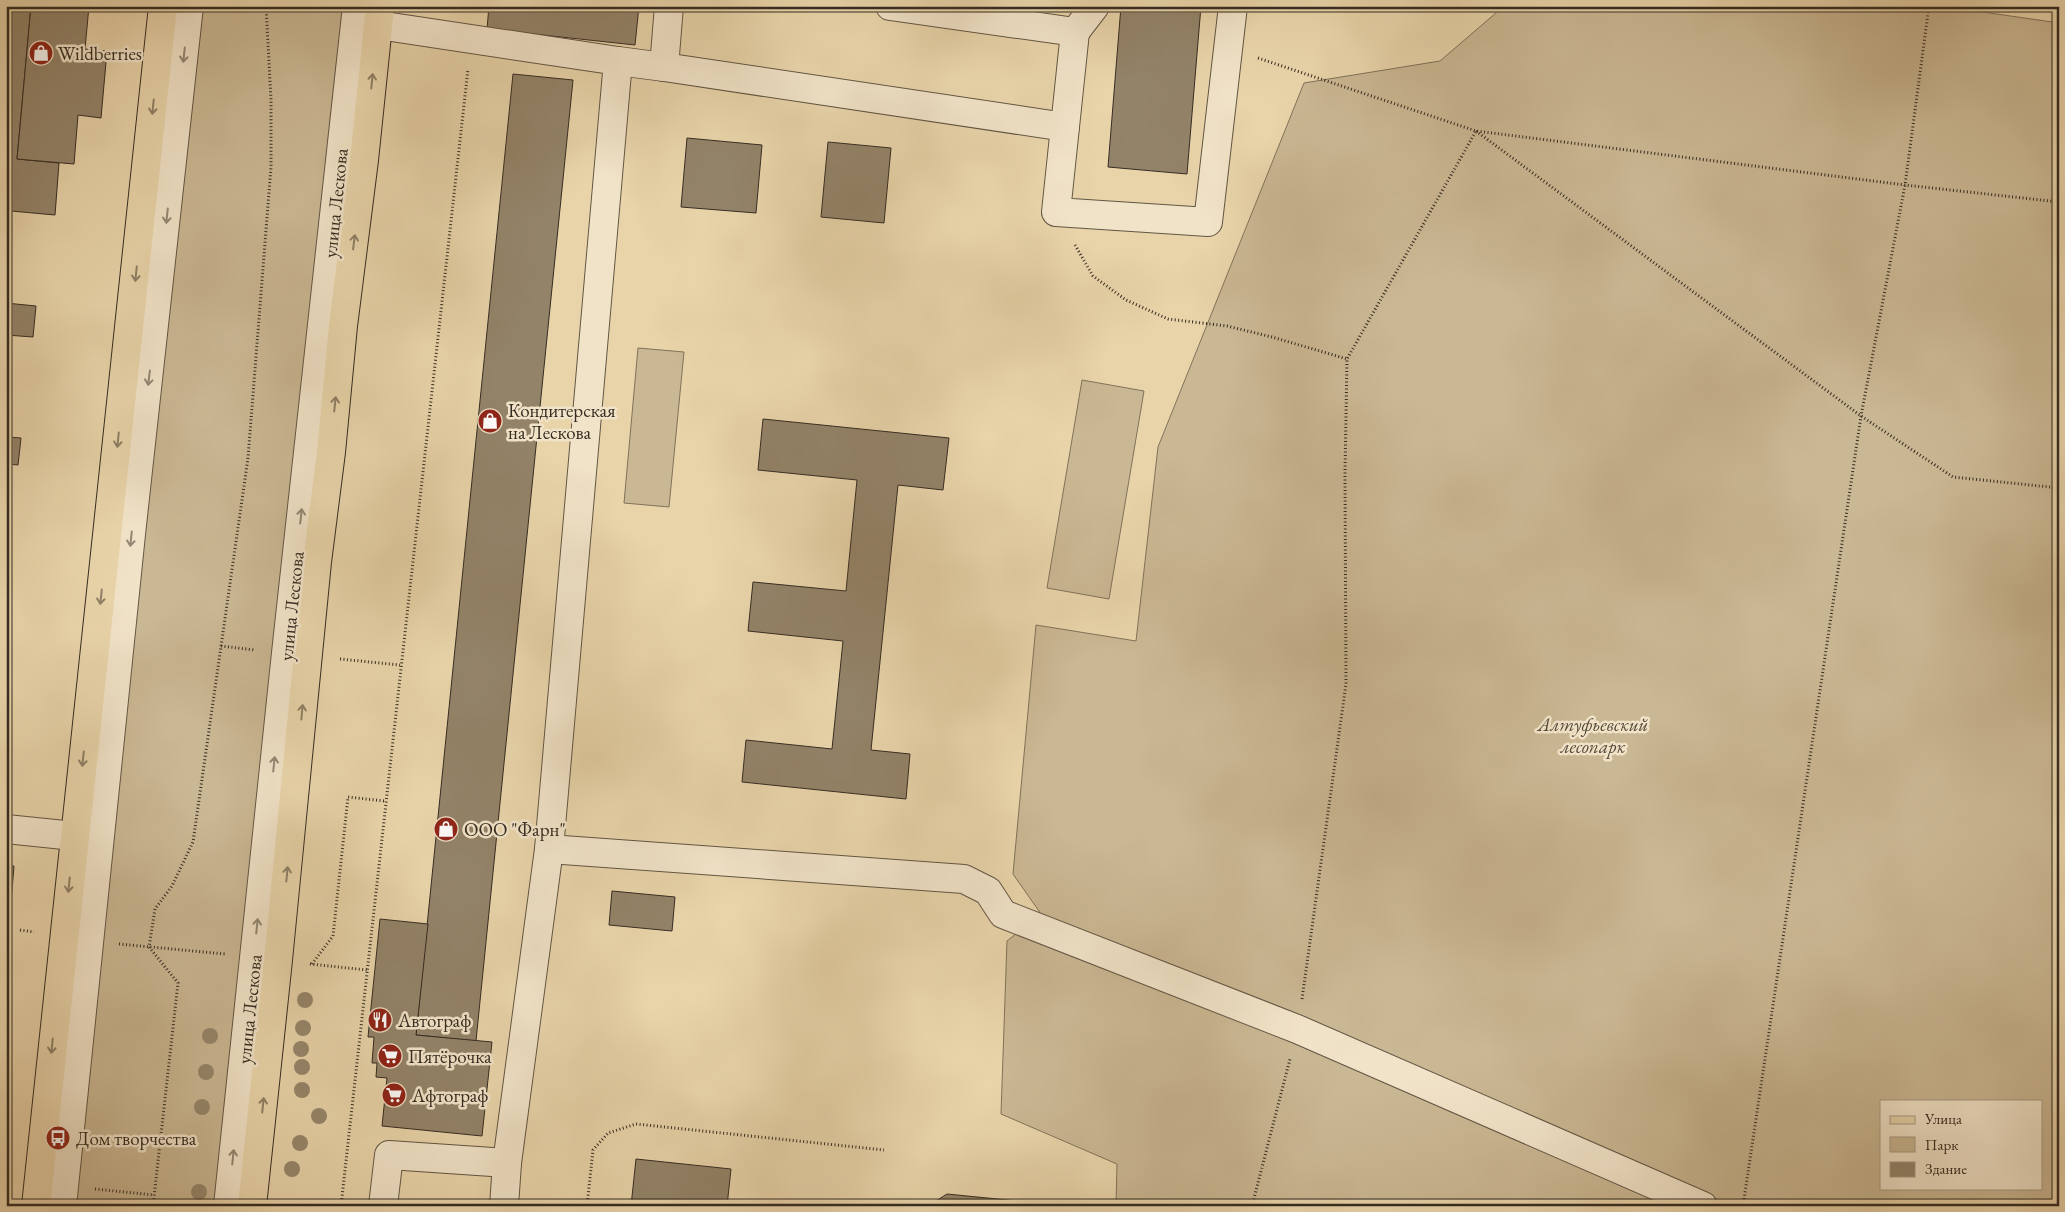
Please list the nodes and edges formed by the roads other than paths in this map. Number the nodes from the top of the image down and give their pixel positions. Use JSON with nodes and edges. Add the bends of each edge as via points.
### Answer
{"nodes":[{"id":1,"x":163,"y":6,"type":"edge"},
{"id":2,"x":189,"y":6,"type":"edge"},
{"id":3,"x":357,"y":6,"type":"edge"},
{"id":4,"x":669,"y":6,"type":"edge"},
{"id":5,"x":890,"y":6,"type":"edge"},
{"id":6,"x":1095,"y":6,"type":"edge"},
{"id":7,"x":1233,"y":6,"type":"edge"},
{"id":8,"x":379,"y":16,"type":"edge"},
{"id":9,"x":1075,"y":32,"type":"junction"},
{"id":10,"x":618,"y":61,"type":"junction"},
{"id":11,"x":664,"y":67,"type":"junction"},
{"id":12,"x":1065,"y":127,"type":"junction"},
{"id":13,"x":6,"y":829,"type":"edge"},
{"id":14,"x":74,"y":836,"type":"junction"},
{"id":15,"x":549,"y":849,"type":"junction"},
{"id":16,"x":507,"y":1163,"type":"junction"},
{"id":17,"x":36,"y":1206,"type":"edge"},
{"id":18,"x":62,"y":1206,"type":"edge"},
{"id":19,"x":228,"y":1206,"type":"edge"},
{"id":20,"x":252,"y":1206,"type":"edge"},
{"id":21,"x":383,"y":1206,"type":"edge"},
{"id":22,"x":504,"y":1206,"type":"edge"},
{"id":23,"x":1703,"y":1206,"type":"edge"}],
"edges":[{"from":1,"to":14,"type":"main road","one_way":true},
{"from":2,"to":18,"type":"lane","one_way":true},
{"from":19,"to":3,"type":"lane","name":"улица Лескова","one_way":true},
{"from":4,"to":11,"type":"lane"},
{"from":5,"to":9,"type":"lane"},
{"from":6,"to":9,"type":"lane"},
{"from":7,"to":12,"type":"lane","via":[[1208,222],[1056,212]]},
{"from":8,"to":10,"type":"lane","via":[[471,39]]},
{"from":20,"to":8,"type":"main road","name":"улица Лескова","one_way":true,"via":[[316,562]]},
{"from":9,"to":12,"type":"lane"},
{"from":10,"to":11,"type":"lane"},
{"from":10,"to":15,"type":"lane"},
{"from":11,"to":12,"type":"lane"},
{"from":13,"to":14,"type":"lane"},
{"from":14,"to":17,"type":"main road","one_way":true},
{"from":15,"to":16,"type":"lane"},
{"from":15,"to":23,"type":"lane","via":[[964,879],[988,891],[1003,914],[1297,1029]]},
{"from":16,"to":21,"type":"lane","via":[[389,1155]]},
{"from":16,"to":22,"type":"lane"}]}
